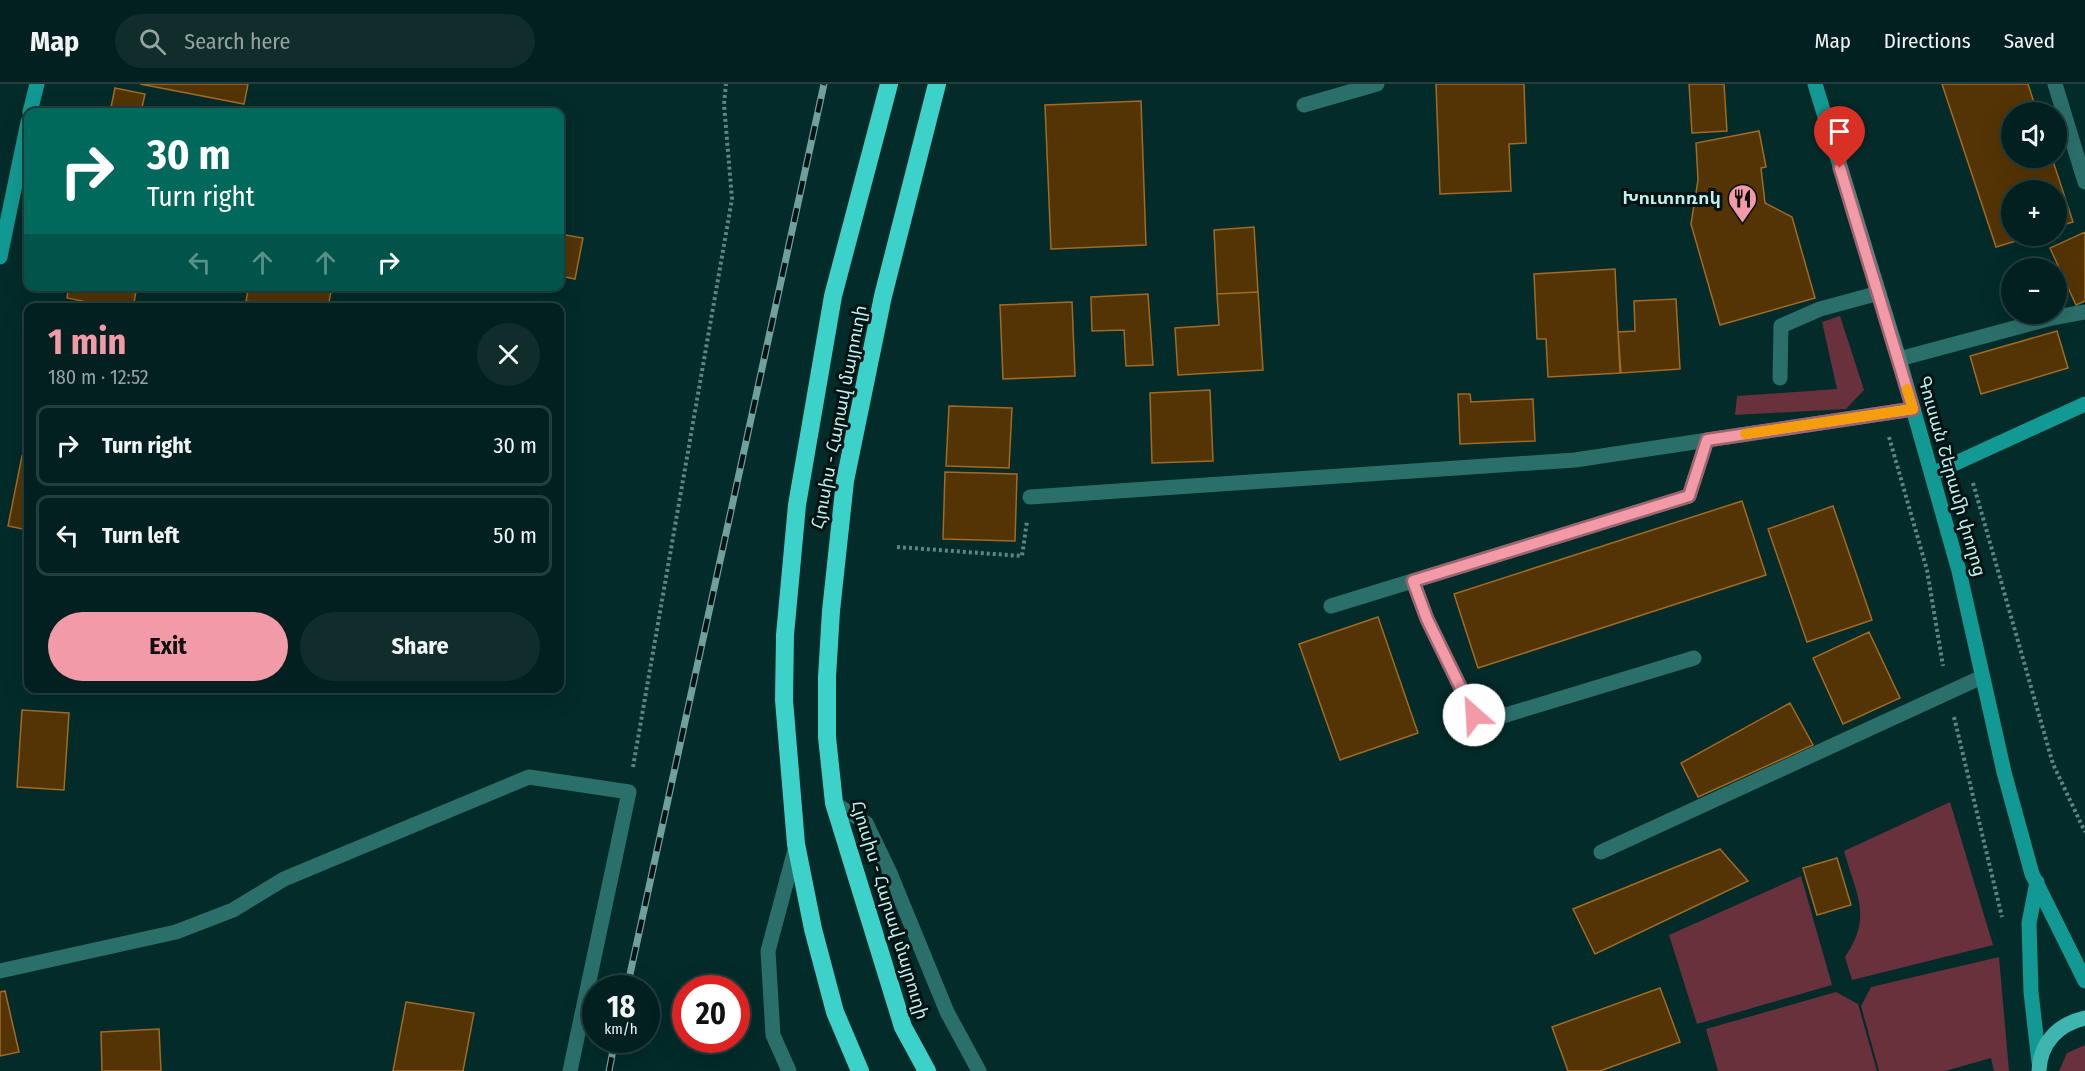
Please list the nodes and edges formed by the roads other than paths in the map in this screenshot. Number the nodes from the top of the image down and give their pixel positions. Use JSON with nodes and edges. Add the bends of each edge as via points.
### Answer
{"nodes":[{"id":1,"x":36,"y":84,"type":"edge"},
{"id":2,"x":889,"y":84,"type":"edge"},
{"id":3,"x":937,"y":84,"type":"edge"},
{"id":4,"x":1377,"y":84,"type":"edge"},
{"id":5,"x":1815,"y":84,"type":"edge"},
{"id":6,"x":2055,"y":84,"type":"edge"},
{"id":7,"x":1304,"y":105,"type":"dead end"},
{"id":8,"x":31,"y":108,"type":"edge"},
{"id":9,"x":24,"y":141,"type":"edge"},
{"id":10,"x":2085,"y":182,"type":"edge"},
{"id":11,"x":0,"y":256,"type":"edge"},
{"id":12,"x":1879,"y":293,"type":"junction"},
{"id":13,"x":2085,"y":312,"type":"edge"},
{"id":14,"x":1899,"y":359,"type":"junction"},
{"id":15,"x":1780,"y":378,"type":"dead end"},
{"id":16,"x":2085,"y":404,"type":"edge"},
{"id":17,"x":1913,"y":409,"type":"junction"},
{"id":18,"x":1707,"y":440,"type":"junction"},
{"id":19,"x":1932,"y":474,"type":"junction"},
{"id":20,"x":1030,"y":497,"type":"road end"},
{"id":21,"x":1413,"y":581,"type":"junction"},
{"id":22,"x":1331,"y":606,"type":"dead end"},
{"id":23,"x":1694,"y":658,"type":"dead end"},
{"id":24,"x":1982,"y":677,"type":"junction"},
{"id":25,"x":834,"y":802,"type":"junction"},
{"id":26,"x":796,"y":843,"type":"junction"},
{"id":27,"x":1600,"y":852,"type":"dead end"},
{"id":28,"x":2037,"y":882,"type":"junction"},
{"id":29,"x":0,"y":971,"type":"edge"},
{"id":30,"x":2085,"y":981,"type":"edge"},
{"id":31,"x":2085,"y":1018,"type":"edge"},
{"id":32,"x":2039,"y":1066,"type":"edge"},
{"id":33,"x":570,"y":1071,"type":"edge"},
{"id":34,"x":789,"y":1071,"type":"edge"},
{"id":35,"x":860,"y":1071,"type":"edge"},
{"id":36,"x":927,"y":1071,"type":"edge"},
{"id":37,"x":979,"y":1071,"type":"edge"}],
"edges":[{"from":1,"to":8,"type":"main road"},
{"from":2,"to":26,"type":"highway","name":"Հյուսիս - Հարավ մայրուղի","via":[[832,296],[797,505],[785,635],[784,700]]},
{"from":3,"to":25,"type":"highway","name":"Հյուսիս - Հարավ մայրուղի","via":[[883,296],[845,481],[827,676]]},
{"from":4,"to":7,"type":"lane"},
{"from":5,"to":12,"type":"main road","name":"Գուսան Շերամի փողոց"},
{"from":6,"to":10,"type":"lane"},
{"from":9,"to":11,"type":"main road"},
{"from":12,"to":14,"type":"main road","name":"Գուսան Շերամի փողոց"},
{"from":12,"to":15,"type":"lane","via":[[1820,309],[1781,326]]},
{"from":13,"to":14,"type":"lane"},
{"from":14,"to":17,"type":"main road","name":"Գուսան Շերամի փողոց"},
{"from":16,"to":19,"type":"main road"},
{"from":17,"to":18,"type":"lane"},
{"from":17,"to":19,"type":"main road","name":"Գուսան Շերամի փողոց"},
{"from":18,"to":20,"type":"lane","via":[[1575,460]]},
{"from":18,"to":21,"type":"lane","via":[[1689,496]]},
{"from":19,"to":24,"type":"main road","name":"Գուսան Շերամի փողոց","via":[[1959,571]]},
{"from":21,"to":22,"type":"lane"},
{"from":21,"to":23,"type":"lane","via":[[1427,619],[1474,715],[1496,718]]},
{"from":24,"to":27,"type":"lane"},
{"from":24,"to":28,"type":"main road","name":"Գուսան Շերամի փողոց","via":[[2004,772]]},
{"from":25,"to":36,"type":"highway","name":"Հյուսիս - Հարավ մայրուղի","via":[[903,1026]]},
{"from":25,"to":37,"type":"lane","via":[[866,824],[947,1012]]},
{"from":26,"to":34,"type":"lane","via":[[768,951],[773,1035]]},
{"from":26,"to":35,"type":"highway","name":"Հյուսիս - Հարավ մայրուղի","via":[[835,1012]]},
{"from":28,"to":30,"type":"main road","name":"Գուսան Շերամի փողոց"},
{"from":28,"to":32,"type":"main road","via":[[2029,923]]},
{"from":29,"to":33,"type":"lane","via":[[176,932],[233,910],[284,879],[530,777],[629,792]]},
{"from":31,"to":32,"type":"main road","via":[[2051,1036]]}]}
